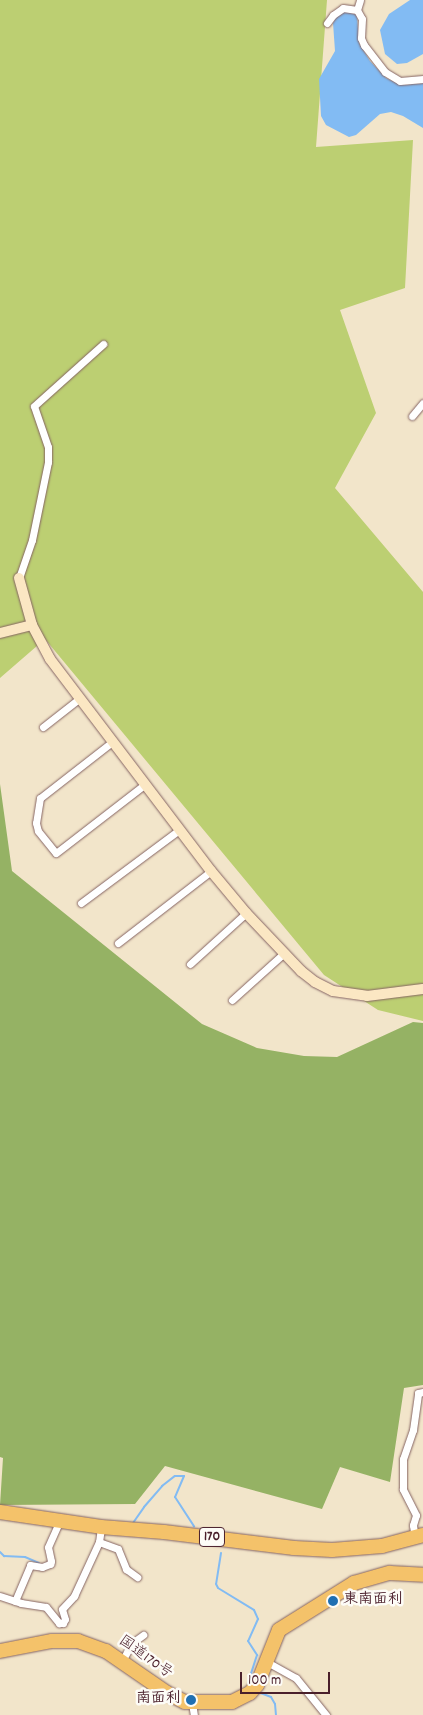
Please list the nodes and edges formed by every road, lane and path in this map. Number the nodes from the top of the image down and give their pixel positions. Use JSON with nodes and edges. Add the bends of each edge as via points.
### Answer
{"nodes":[{"id":1,"x":360,"y":0,"type":"edge"},
{"id":2,"x":357,"y":10,"type":"junction"},
{"id":3,"x":327,"y":23,"type":"dead end"},
{"id":4,"x":423,"y":79,"type":"edge"},
{"id":5,"x":103,"y":344,"type":"dead end"},
{"id":6,"x":423,"y":403,"type":"edge"},
{"id":7,"x":412,"y":416,"type":"dead end"},
{"id":8,"x":19,"y":578,"type":"joint"},
{"id":9,"x":32,"y":625,"type":"junction"},
{"id":10,"x":0,"y":633,"type":"edge"},
{"id":11,"x":80,"y":698,"type":"junction"},
{"id":12,"x":43,"y":728,"type":"dead end"},
{"id":13,"x":112,"y":742,"type":"junction"},
{"id":14,"x":144,"y":785,"type":"junction"},
{"id":15,"x":179,"y":830,"type":"junction"},
{"id":16,"x":211,"y":871,"type":"junction"},
{"id":17,"x":81,"y":903,"type":"dead end"},
{"id":18,"x":246,"y":913,"type":"junction"},
{"id":19,"x":118,"y":943,"type":"dead end"},
{"id":20,"x":284,"y":953,"type":"junction"},
{"id":21,"x":190,"y":964,"type":"dead end"},
{"id":22,"x":423,"y":989,"type":"edge"},
{"id":23,"x":232,"y":1000,"type":"dead end"},
{"id":24,"x":423,"y":1392,"type":"edge"},
{"id":25,"x":0,"y":1512,"type":"edge"},
{"id":26,"x":59,"y":1522,"type":"junction"},
{"id":27,"x":101,"y":1527,"type":"junction"},
{"id":28,"x":419,"y":1536,"type":"edge"},
{"id":29,"x":99,"y":1542,"type":"junction"},
{"id":30,"x":423,"y":1575,"type":"edge"},
{"id":31,"x":136,"y":1577,"type":"dead end"},
{"id":32,"x":0,"y":1596,"type":"edge"},
{"id":33,"x":14,"y":1601,"type":"junction"},
{"id":34,"x":143,"y":1635,"type":"dead end"},
{"id":35,"x":0,"y":1652,"type":"edge"},
{"id":36,"x":122,"y":1661,"type":"junction"},
{"id":37,"x":267,"y":1662,"type":"junction"},
{"id":38,"x":193,"y":1709,"type":"edge"},
{"id":39,"x":326,"y":1715,"type":"edge"}],
"edges":[{"from":1,"to":2,"type":"street"},
{"from":2,"to":3,"type":"street","via":[[342,8]]},
{"from":2,"to":4,"type":"street","via":[[362,19],[364,45],[385,72],[400,81]]},
{"from":5,"to":8,"type":"street","via":[[34,406],[34,414],[48,447],[48,462],[32,540]]},
{"from":6,"to":7,"type":"street"},
{"from":8,"to":9,"type":"street"},
{"from":9,"to":10,"type":"street"},
{"from":9,"to":11,"type":"street","via":[[50,659]]},
{"from":11,"to":12,"type":"street"},
{"from":11,"to":13,"type":"street"},
{"from":13,"to":14,"type":"street"},
{"from":13,"to":14,"type":"street","via":[[40,798],[38,831],[56,854]]},
{"from":14,"to":15,"type":"street"},
{"from":15,"to":16,"type":"street"},
{"from":15,"to":17,"type":"street"},
{"from":16,"to":18,"type":"street"},
{"from":16,"to":19,"type":"street"},
{"from":18,"to":20,"type":"street"},
{"from":18,"to":21,"type":"street"},
{"from":20,"to":22,"type":"street","via":[[315,982],[333,991],[367,996]]},
{"from":20,"to":23,"type":"street"},
{"from":24,"to":28,"type":"street","via":[[418,1393],[413,1430],[403,1459],[403,1489],[416,1515],[412,1524]]},
{"from":25,"to":26,"type":"highway","number":"170"},
{"from":26,"to":27,"type":"highway","number":"170"},
{"from":26,"to":33,"type":"street","via":[[48,1547],[50,1564],[42,1567],[30,1565]]},
{"from":27,"to":28,"type":"highway","number":"170","via":[[332,1550],[357,1550]]},
{"from":27,"to":29,"type":"street"},
{"from":29,"to":31,"type":"street","via":[[118,1549],[126,1569]]},
{"from":29,"to":33,"type":"street","via":[[74,1596],[62,1609],[63,1623],[59,1623],[46,1607]]},
{"from":30,"to":37,"type":"highway","name":"国道170号","via":[[390,1573],[354,1584],[280,1630]]},
{"from":32,"to":33,"type":"street"},
{"from":34,"to":36,"type":"street","via":[[132,1643]]},
{"from":35,"to":36,"type":"highway","name":"国道170号","via":[[65,1640],[91,1644]]},
{"from":36,"to":38,"type":"highway","name":"国道170号"},
{"from":37,"to":38,"type":"highway","name":"国道170号","via":[[257,1685],[241,1698]]},
{"from":37,"to":39,"type":"street","via":[[296,1678]]}]}
